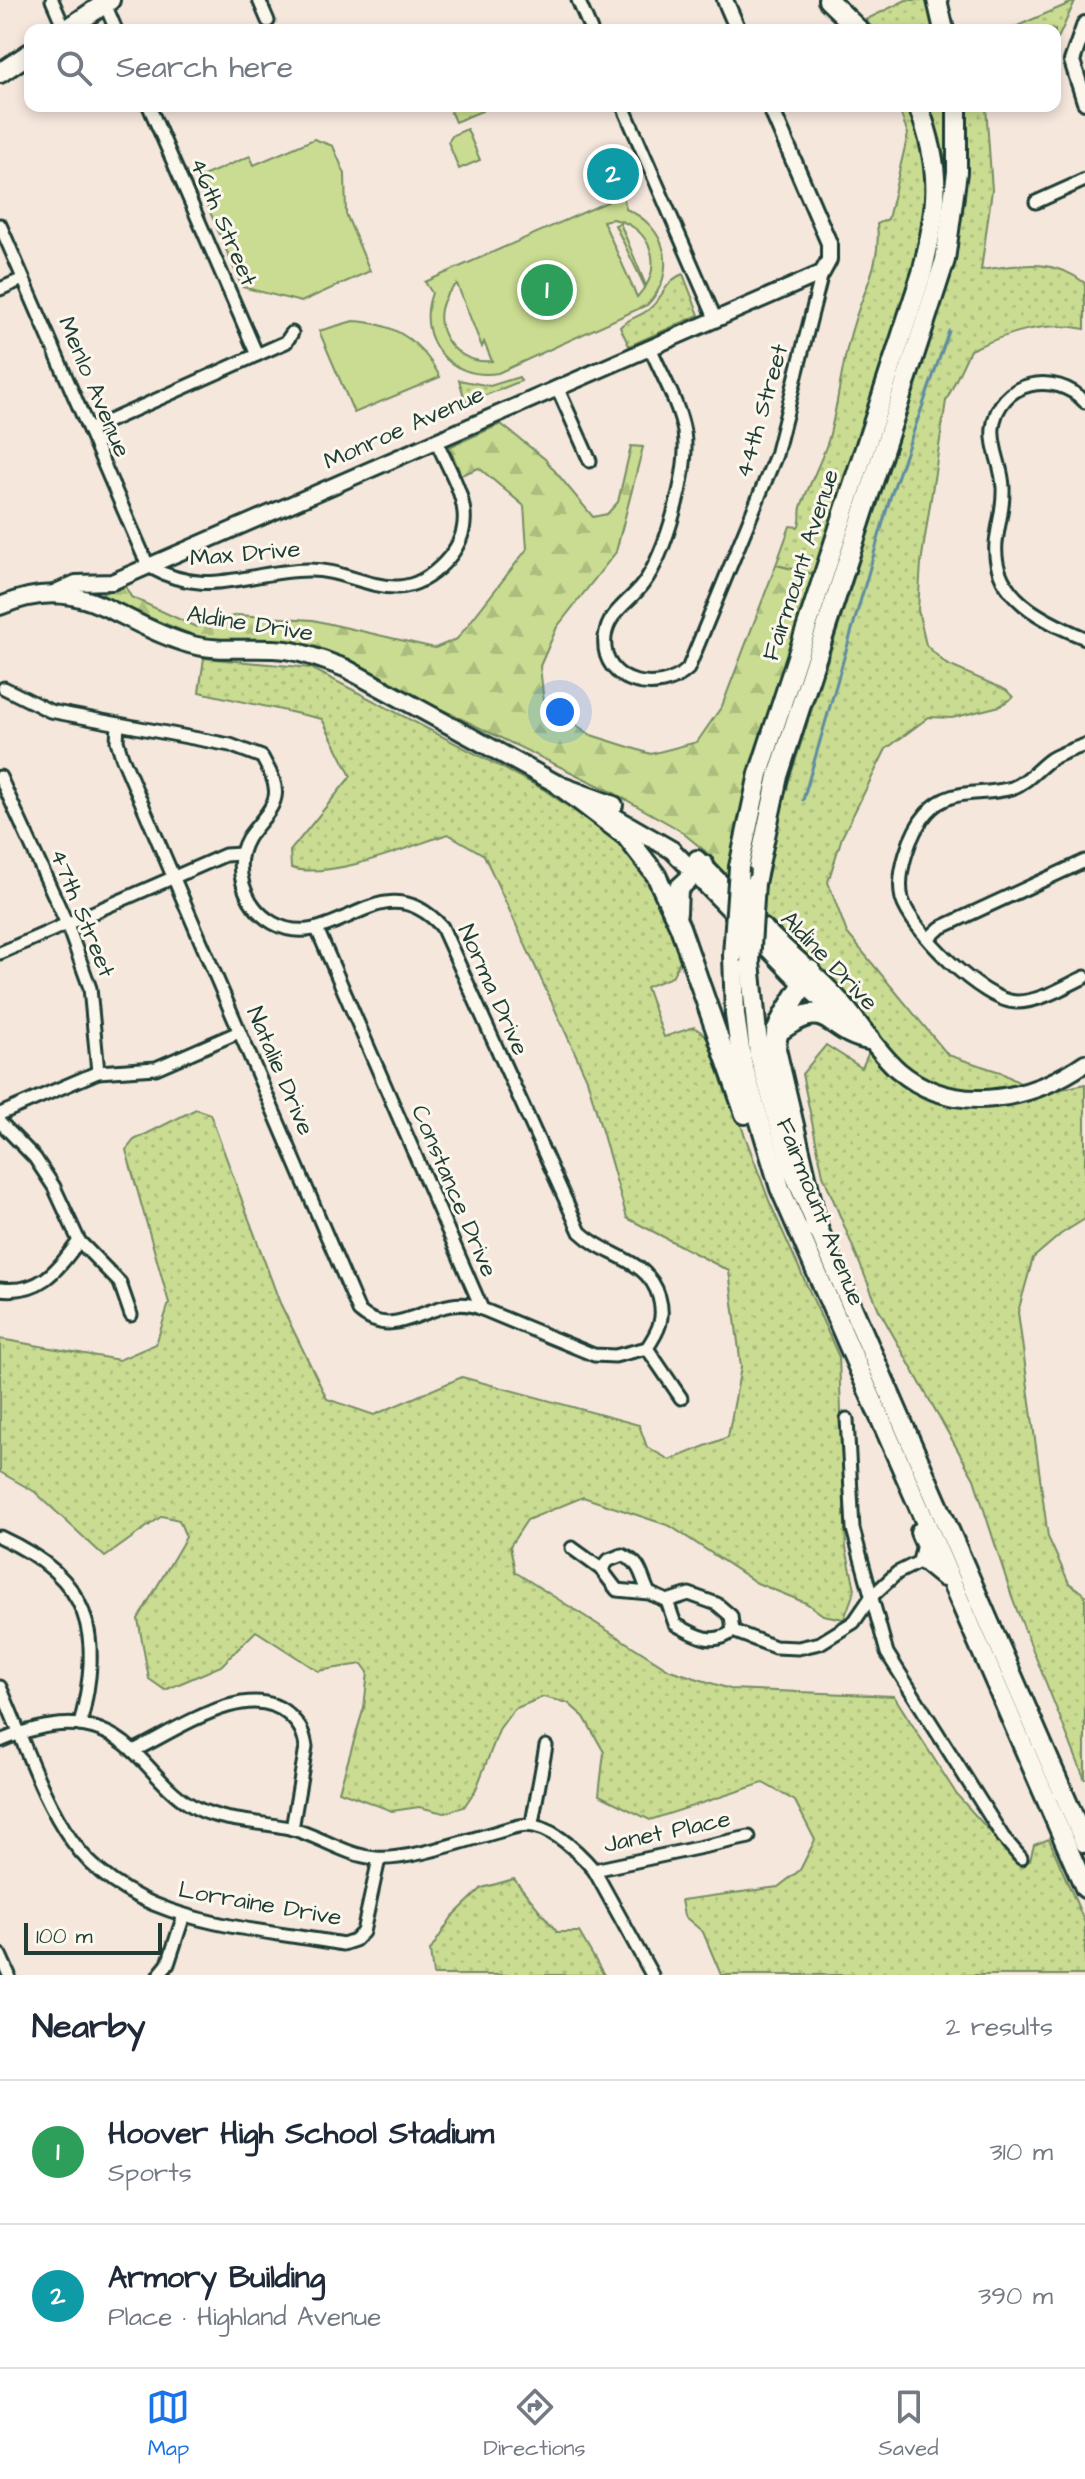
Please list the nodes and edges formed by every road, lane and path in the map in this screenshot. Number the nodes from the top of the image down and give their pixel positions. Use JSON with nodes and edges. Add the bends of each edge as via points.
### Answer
{"nodes":[{"id":1,"x":52,"y":0,"type":"edge"},
{"id":2,"x":259,"y":0,"type":"edge"},
{"id":3,"x":578,"y":0,"type":"edge"},
{"id":4,"x":725,"y":0,"type":"edge"},
{"id":5,"x":828,"y":0,"type":"edge"},
{"id":6,"x":937,"y":0,"type":"edge"},
{"id":7,"x":108,"y":2,"type":"edge"},
{"id":8,"x":268,"y":21,"type":"dead end"},
{"id":9,"x":62,"y":24,"type":"edge"},
{"id":10,"x":74,"y":24,"type":"edge"},
{"id":11,"x":114,"y":24,"type":"edge"},
{"id":12,"x":588,"y":24,"type":"edge"},
{"id":13,"x":735,"y":24,"type":"edge"},
{"id":14,"x":853,"y":24,"type":"edge"},
{"id":15,"x":943,"y":24,"type":"edge"},
{"id":16,"x":1085,"y":24,"type":"edge"},
{"id":17,"x":24,"y":57,"type":"edge"},
{"id":18,"x":0,"y":73,"type":"edge"},
{"id":19,"x":1085,"y":102,"type":"edge"},
{"id":20,"x":152,"y":112,"type":"edge"},
{"id":21,"x":626,"y":112,"type":"edge"},
{"id":22,"x":773,"y":112,"type":"edge"},
{"id":23,"x":920,"y":112,"type":"edge"},
{"id":24,"x":957,"y":112,"type":"edge"},
{"id":25,"x":1085,"y":180,"type":"edge"},
{"id":26,"x":1036,"y":202,"type":"dead end"},
{"id":27,"x":0,"y":225,"type":"edge"},
{"id":28,"x":822,"y":273,"type":"junction"},
{"id":29,"x":23,"y":279,"type":"junction"},
{"id":30,"x":0,"y":289,"type":"edge"},
{"id":31,"x":715,"y":318,"type":"junction"},
{"id":32,"x":292,"y":333,"type":"dead end"},
{"id":33,"x":650,"y":347,"type":"junction"},
{"id":34,"x":257,"y":355,"type":"junction"},
{"id":35,"x":557,"y":387,"type":"junction"},
{"id":36,"x":1085,"y":402,"type":"edge"},
{"id":37,"x":89,"y":430,"type":"junction"},
{"id":38,"x":436,"y":440,"type":"junction"},
{"id":39,"x":590,"y":461,"type":"dead end"},
{"id":40,"x":148,"y":566,"type":"junction"},
{"id":41,"x":56,"y":592,"type":"junction"},
{"id":42,"x":0,"y":606,"type":"edge"},
{"id":43,"x":1085,"y":638,"type":"edge"},
{"id":44,"x":1,"y":688,"type":"edge"},
{"id":45,"x":118,"y":724,"type":"junction"},
{"id":46,"x":1085,"y":745,"type":"edge"},
{"id":47,"x":0,"y":777,"type":"edge"},
{"id":48,"x":559,"y":785,"type":"junction"},
{"id":49,"x":241,"y":854,"type":"junction"},
{"id":50,"x":1085,"y":861,"type":"edge"},
{"id":51,"x":699,"y":868,"type":"junction"},
{"id":52,"x":172,"y":878,"type":"junction"},
{"id":53,"x":67,"y":924,"type":"junction"},
{"id":54,"x":680,"y":927,"type":"junction"},
{"id":55,"x":317,"y":929,"type":"junction"},
{"id":56,"x":929,"y":938,"type":"junction"},
{"id":57,"x":0,"y":953,"type":"edge"},
{"id":58,"x":741,"y":958,"type":"junction"},
{"id":59,"x":1085,"y":977,"type":"edge"},
{"id":60,"x":807,"y":978,"type":"junction"},
{"id":61,"x":239,"y":1032,"type":"junction"},
{"id":62,"x":777,"y":1032,"type":"junction"},
{"id":63,"x":869,"y":1039,"type":"junction"},
{"id":64,"x":1085,"y":1063,"type":"edge"},
{"id":65,"x":98,"y":1072,"type":"junction"},
{"id":66,"x":0,"y":1114,"type":"edge"},
{"id":67,"x":0,"y":1122,"type":"edge"},
{"id":68,"x":780,"y":1188,"type":"junction"},
{"id":69,"x":817,"y":1228,"type":"junction"},
{"id":70,"x":79,"y":1241,"type":"junction"},
{"id":71,"x":0,"y":1289,"type":"edge"},
{"id":72,"x":482,"y":1309,"type":"junction"},
{"id":73,"x":131,"y":1315,"type":"dead end"},
{"id":74,"x":849,"y":1347,"type":"junction"},
{"id":75,"x":647,"y":1348,"type":"junction"},
{"id":76,"x":681,"y":1398,"type":"dead end"},
{"id":77,"x":847,"y":1419,"type":"dead end"},
{"id":78,"x":0,"y":1537,"type":"edge"},
{"id":79,"x":572,"y":1548,"type":"dead end"},
{"id":80,"x":923,"y":1560,"type":"junction"},
{"id":81,"x":601,"y":1569,"type":"junction"},
{"id":82,"x":649,"y":1593,"type":"junction"},
{"id":83,"x":871,"y":1597,"type":"junction"},
{"id":84,"x":959,"y":1600,"type":"junction"},
{"id":85,"x":667,"y":1601,"type":"junction"},
{"id":86,"x":733,"y":1631,"type":"junction"},
{"id":87,"x":0,"y":1687,"type":"edge"},
{"id":88,"x":80,"y":1725,"type":"junction"},
{"id":89,"x":20,"y":1732,"type":"junction"},
{"id":90,"x":0,"y":1741,"type":"edge"},
{"id":91,"x":546,"y":1746,"type":"dead end"},
{"id":92,"x":133,"y":1751,"type":"junction"},
{"id":93,"x":532,"y":1823,"type":"junction"},
{"id":94,"x":292,"y":1829,"type":"junction"},
{"id":95,"x":749,"y":1837,"type":"dead end"},
{"id":96,"x":1085,"y":1843,"type":"edge"},
{"id":97,"x":1021,"y":1858,"type":"dead end"},
{"id":98,"x":379,"y":1859,"type":"junction"},
{"id":99,"x":594,"y":1870,"type":"junction"},
{"id":100,"x":1084,"y":1886,"type":"edge"},
{"id":101,"x":184,"y":1915,"type":"junction"},
{"id":102,"x":0,"y":1955,"type":"edge"},
{"id":103,"x":8,"y":1972,"type":"edge"},
{"id":104,"x":159,"y":1975,"type":"edge"},
{"id":105,"x":652,"y":1975,"type":"edge"}],
"edges":[{"from":1,"to":9,"type":"street"},
{"from":2,"to":8,"type":"street"},
{"from":3,"to":12,"type":"street"},
{"from":4,"to":13,"type":"street"},
{"from":5,"to":14,"type":"main road"},
{"from":6,"to":15,"type":"main road"},
{"from":7,"to":10,"type":"main road"},
{"from":7,"to":11,"type":"street"},
{"from":16,"to":19,"type":"street","via":[[1072,61]]},
{"from":17,"to":18,"type":"main road"},
{"from":20,"to":34,"type":"street","name":"46th Street"},
{"from":21,"to":31,"type":"street"},
{"from":22,"to":28,"type":"street","name":"44th Street","via":[[829,243]]},
{"from":23,"to":58,"type":"main road","name":"Fairmount Avenue","bridge":true,"via":[[938,176],[933,229],[759,774],[739,867]]},
{"from":24,"to":58,"type":"main road","name":"Fairmount Avenue","bridge":true,"via":[[951,232],[938,287],[778,776]]},
{"from":25,"to":26,"type":"street"},
{"from":27,"to":29,"type":"street","name":"Menlo Avenue"},
{"from":28,"to":31,"type":"street","name":"Monroe Avenue"},
{"from":28,"to":33,"type":"street","name":"44th Street","via":[[776,455],[693,661],[664,684],[633,682],[611,664],[604,640],[610,621],[659,561],[684,454],[684,432]]},
{"from":29,"to":30,"type":"street"},
{"from":29,"to":37,"type":"street","name":"Menlo Avenue"},
{"from":31,"to":33,"type":"street","name":"Monroe Avenue"},
{"from":32,"to":34,"type":"street","via":[[286,342]]},
{"from":33,"to":35,"type":"street","name":"Monroe Avenue"},
{"from":34,"to":37,"type":"street"},
{"from":35,"to":38,"type":"street","name":"Monroe Avenue"},
{"from":35,"to":39,"type":"street"},
{"from":36,"to":43,"type":"street","via":[[1058,383],[1031,383],[1006,400],[993,428],[1004,499],[996,546],[1007,586],[1029,611]]},
{"from":37,"to":40,"type":"street","name":"Menlo Avenue"},
{"from":38,"to":40,"type":"street","name":"Monroe Avenue"},
{"from":38,"to":40,"type":"street","name":"Max Drive","via":[[465,509],[466,525],[460,547],[421,583],[386,586],[306,569],[191,584]]},
{"from":40,"to":41,"type":"street","name":"Monroe Avenue","via":[[112,582],[76,583]]},
{"from":41,"to":42,"type":"main road","name":"Monroe Avenue","via":[[26,595]]},
{"from":41,"to":48,"type":"main road","name":"Aldine Drive","via":[[121,613],[189,644],[285,650],[345,668]]},
{"from":44,"to":45,"type":"street","via":[[50,711]]},
{"from":45,"to":49,"type":"street","via":[[230,745],[262,757],[274,780],[275,797]]},
{"from":45,"to":52,"type":"street","name":"Natalie Drive","via":[[122,757]]},
{"from":46,"to":56,"type":"street","via":[[1050,760],[1019,785],[945,798],[925,815],[900,883],[905,908]]},
{"from":47,"to":53,"type":"street","name":"47th Street"},
{"from":48,"to":51,"type":"main road","name":"Aldine Drive","via":[[653,825]]},
{"from":48,"to":54,"type":"main road","via":[[639,848]]},
{"from":49,"to":52,"type":"street","via":[[225,855]]},
{"from":49,"to":55,"type":"street","via":[[241,880],[251,903],[272,922]]},
{"from":50,"to":56,"type":"street","via":[[940,928]]},
{"from":51,"to":54,"type":"main road","via":[[676,895]]},
{"from":51,"to":60,"type":"main road","name":"Aldine Drive"},
{"from":52,"to":53,"type":"street"},
{"from":52,"to":61,"type":"street","name":"Natalie Drive"},
{"from":53,"to":57,"type":"street"},
{"from":53,"to":65,"type":"street","name":"47th Street","via":[[90,988]]},
{"from":54,"to":68,"type":"main road","via":[[751,1133]]},
{"from":55,"to":72,"type":"street","name":"Constance Drive"},
{"from":55,"to":75,"type":"street","name":"Norma Drive","via":[[379,903],[403,901],[442,927],[580,1232],[596,1247],[654,1279],[664,1313]]},
{"from":56,"to":59,"type":"street","via":[[978,988],[998,998],[1017,1002]]},
{"from":58,"to":68,"type":"main road","name":"Fairmount Avenue","via":[[735,1015],[742,1062]]},
{"from":58,"to":69,"type":"main road","name":"Fairmount Avenue","via":[[772,1111]]},
{"from":60,"to":62,"type":"highway"},
{"from":60,"to":63,"type":"main road","name":"Aldine Drive"},
{"from":61,"to":65,"type":"street","via":[[156,1068]]},
{"from":61,"to":72,"type":"street","name":"Natalie Drive","via":[[359,1311],[371,1322],[390,1325],[455,1303]]},
{"from":62,"to":63,"type":"highway","via":[[796,1018],[815,1014]]},
{"from":62,"to":69,"type":"highway","via":[[776,1058]]},
{"from":63,"to":64,"type":"main road","name":"Aldine Drive","via":[[923,1087],[972,1100],[1026,1092]]},
{"from":65,"to":66,"type":"street"},
{"from":67,"to":70,"type":"street","via":[[35,1158]]},
{"from":68,"to":74,"type":"main road","name":"Fairmount Avenue"},
{"from":69,"to":96,"type":"main road","name":"Fairmount Avenue"},
{"from":70,"to":71,"type":"street","via":[[46,1281],[31,1288]]},
{"from":70,"to":73,"type":"street","via":[[120,1283]]},
{"from":72,"to":75,"type":"street","name":"Constance Drive","via":[[594,1355]]},
{"from":74,"to":80,"type":"main road","via":[[850,1372],[926,1546]]},
{"from":74,"to":84,"type":"main road","name":"Fairmount Avenue"},
{"from":75,"to":76,"type":"street"},
{"from":77,"to":83,"type":"street","via":[[853,1529]]},
{"from":78,"to":88,"type":"street","via":[[36,1554],[62,1579],[83,1611],[93,1653]]},
{"from":79,"to":81,"type":"street"},
{"from":80,"to":83,"type":"street","via":[[897,1573]]},
{"from":80,"to":84,"type":"main road","via":[[940,1571]]},
{"from":81,"to":82,"type":"street","via":[[617,1590]]},
{"from":81,"to":82,"type":"street","via":[[622,1555],[634,1560]]},
{"from":82,"to":85,"type":"street"},
{"from":83,"to":86,"type":"street","via":[[854,1622],[820,1643],[775,1647]]},
{"from":83,"to":97,"type":"street","via":[[887,1653],[899,1674]]},
{"from":84,"to":100,"type":"main road","name":"Fairmount Avenue"},
{"from":85,"to":86,"type":"street","via":[[689,1594],[717,1604],[731,1616]]},
{"from":85,"to":86,"type":"street","via":[[675,1624],[701,1637],[723,1639]]},
{"from":87,"to":89,"type":"street","name":"Lorraine Drive"},
{"from":88,"to":89,"type":"street","via":[[41,1725]]},
{"from":88,"to":92,"type":"street"},
{"from":89,"to":90,"type":"street"},
{"from":89,"to":101,"type":"street","name":"Lorraine Drive","via":[[54,1811],[97,1870],[130,1893]]},
{"from":91,"to":93,"type":"street"},
{"from":92,"to":94,"type":"street","via":[[160,1781],[199,1810]]},
{"from":92,"to":94,"type":"street","via":[[233,1703],[254,1700],[282,1707],[297,1722],[306,1747]]},
{"from":93,"to":98,"type":"street"},
{"from":93,"to":99,"type":"street"},
{"from":94,"to":98,"type":"street"},
{"from":95,"to":99,"type":"street","name":"Janet Place"},
{"from":98,"to":101,"type":"street","name":"Lorraine Drive","via":[[363,1932],[343,1944]]},
{"from":99,"to":105,"type":"street"},
{"from":101,"to":104,"type":"street","via":[[168,1964]]},
{"from":102,"to":103,"type":"street"}]}
